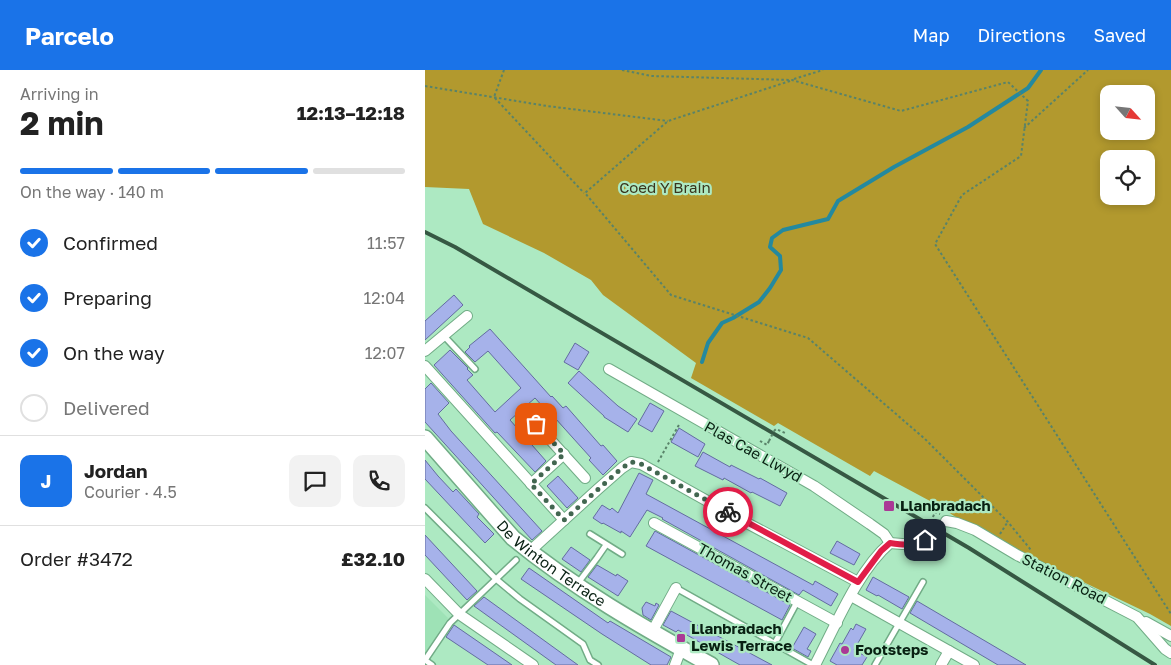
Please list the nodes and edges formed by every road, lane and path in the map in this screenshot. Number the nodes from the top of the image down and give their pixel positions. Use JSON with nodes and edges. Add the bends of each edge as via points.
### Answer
{"nodes":[{"id":1,"x":504,"y":70,"type":"edge"},
{"id":2,"x":622,"y":70,"type":"edge"},
{"id":3,"x":823,"y":70,"type":"edge"},
{"id":4,"x":1088,"y":70,"type":"edge"},
{"id":5,"x":792,"y":80,"type":"junction"},
{"id":6,"x":425,"y":86,"type":"edge"},
{"id":7,"x":494,"y":97,"type":"junction"},
{"id":8,"x":668,"y":121,"type":"junction"},
{"id":9,"x":1024,"y":128,"type":"junction"},
{"id":10,"x":585,"y":194,"type":"junction"},
{"id":11,"x":467,"y":316,"type":"dead end"},
{"id":12,"x":444,"y":336,"type":"junction"},
{"id":13,"x":426,"y":349,"type":"edge"},
{"id":14,"x":425,"y":366,"type":"edge"},
{"id":15,"x":475,"y":369,"type":"dead end"},
{"id":16,"x":609,"y":369,"type":"dead end"},
{"id":17,"x":685,"y":413,"type":"junction"},
{"id":18,"x":536,"y":424,"type":"dead end"},
{"id":19,"x":785,"y":434,"type":"dead end"},
{"id":20,"x":425,"y":438,"type":"edge"},
{"id":21,"x":759,"y":441,"type":"dead end"},
{"id":22,"x":564,"y":454,"type":"junction"},
{"id":23,"x":661,"y":458,"type":"dead end"},
{"id":24,"x":585,"y":478,"type":"dead end"},
{"id":25,"x":531,"y":484,"type":"junction"},
{"id":26,"x":425,"y":508,"type":"edge"},
{"id":27,"x":564,"y":520,"type":"junction"},
{"id":28,"x":946,"y":521,"type":"dead end"},
{"id":29,"x":654,"y":523,"type":"dead end"},
{"id":30,"x":590,"y":534,"type":"dead end"},
{"id":31,"x":925,"y":540,"type":"tunnel mouth"},
{"id":32,"x":890,"y":543,"type":"junction"},
{"id":33,"x":606,"y":545,"type":"junction"},
{"id":34,"x":530,"y":551,"type":"junction"},
{"id":35,"x":1032,"y":551,"type":"dead end"},
{"id":36,"x":622,"y":554,"type":"dead end"},
{"id":37,"x":516,"y":560,"type":"dead end"},
{"id":38,"x":425,"y":579,"type":"edge"},
{"id":39,"x":496,"y":579,"type":"junction"},
{"id":40,"x":858,"y":582,"type":"junction"},
{"id":41,"x":923,"y":582,"type":"dead end"},
{"id":42,"x":577,"y":585,"type":"junction"},
{"id":43,"x":676,"y":588,"type":"joint"},
{"id":44,"x":851,"y":596,"type":"junction"},
{"id":45,"x":797,"y":601,"type":"junction"},
{"id":46,"x":459,"y":614,"type":"junction"},
{"id":47,"x":1171,"y":614,"type":"edge"},
{"id":48,"x":1137,"y":617,"type":"junction"},
{"id":49,"x":837,"y":623,"type":"junction"},
{"id":50,"x":899,"y":623,"type":"junction"},
{"id":51,"x":651,"y":632,"type":"junction"},
{"id":52,"x":1171,"y":636,"type":"edge"},
{"id":53,"x":775,"y":643,"type":"junction"},
{"id":54,"x":681,"y":649,"type":"junction"},
{"id":55,"x":949,"y":651,"type":"junction"},
{"id":56,"x":1171,"y":653,"type":"edge"},
{"id":57,"x":425,"y":660,"type":"edge"},
{"id":58,"x":703,"y":663,"type":"edge"},
{"id":59,"x":432,"y":665,"type":"edge"},
{"id":60,"x":533,"y":665,"type":"edge"},
{"id":61,"x":598,"y":665,"type":"edge"},
{"id":62,"x":675,"y":665,"type":"edge"},
{"id":63,"x":814,"y":665,"type":"edge"},
{"id":64,"x":875,"y":665,"type":"edge"},
{"id":65,"x":941,"y":665,"type":"edge"},
{"id":66,"x":974,"y":665,"type":"edge"}],
"edges":[{"from":1,"to":7,"type":"path"},
{"from":2,"to":5,"type":"path","via":[[651,76]]},
{"from":3,"to":5,"type":"path"},
{"from":4,"to":9,"type":"path"},
{"from":5,"to":8,"type":"path"},
{"from":5,"to":9,"type":"path","via":[[901,111],[1008,82],[1028,101]]},
{"from":6,"to":7,"type":"path"},
{"from":7,"to":8,"type":"path"},
{"from":7,"to":10,"type":"path"},
{"from":8,"to":10,"type":"path"},
{"from":9,"to":47,"type":"path","via":[[1021,156],[963,195],[935,244]]},
{"from":10,"to":35,"type":"path","via":[[671,295],[808,338],[925,439],[1008,522]]},
{"from":11,"to":12,"type":"street"},
{"from":12,"to":13,"type":"street"},
{"from":12,"to":15,"type":"lane"},
{"from":14,"to":25,"type":"street"},
{"from":16,"to":17,"type":"street","name":"Plas Cae Llwyd"},
{"from":17,"to":23,"type":"path"},
{"from":17,"to":32,"type":"street","name":"Plas Cae Llwyd","via":[[814,486],[870,524]]},
{"from":18,"to":22,"type":"street"},
{"from":19,"to":21,"type":"path","bridge":true,"via":[[776,429],[767,445]]},
{"from":20,"to":34,"type":"street","name":"De Winton Terrace","via":[[513,538]]},
{"from":22,"to":24,"type":"street"},
{"from":22,"to":25,"type":"street"},
{"from":25,"to":27,"type":"street"},
{"from":26,"to":39,"type":"lane"},
{"from":27,"to":34,"type":"street"},
{"from":27,"to":40,"type":"street","via":[[622,468],[631,462],[641,464]]},
{"from":28,"to":48,"type":"street","name":"Station Road","via":[[975,530]]},
{"from":29,"to":45,"type":"street","name":"Thomas Street"},
{"from":30,"to":33,"type":"lane"},
{"from":31,"to":32,"type":"street","via":[[905,545]]},
{"from":32,"to":40,"type":"street"},
{"from":33,"to":36,"type":"lane"},
{"from":33,"to":42,"type":"lane"},
{"from":34,"to":42,"type":"street","name":"De Winton Terrace"},
{"from":37,"to":39,"type":"lane"},
{"from":38,"to":46,"type":"street"},
{"from":39,"to":46,"type":"lane"},
{"from":39,"to":61,"type":"lane","via":[[583,644],[590,660]]},
{"from":40,"to":44,"type":"street"},
{"from":41,"to":50,"type":"lane"},
{"from":42,"to":51,"type":"street","name":"De Winton Terrace"},
{"from":43,"to":51,"type":"street"},
{"from":43,"to":53,"type":"lane"},
{"from":44,"to":49,"type":"street"},
{"from":44,"to":50,"type":"street"},
{"from":45,"to":49,"type":"street","name":"Thomas Street"},
{"from":45,"to":53,"type":"lane"},
{"from":46,"to":57,"type":"lane"},
{"from":46,"to":60,"type":"street"},
{"from":48,"to":52,"type":"street"},
{"from":48,"to":56,"type":"street","name":"Station Road"},
{"from":49,"to":63,"type":"street"},
{"from":50,"to":55,"type":"street"},
{"from":50,"to":64,"type":"lane"},
{"from":51,"to":54,"type":"street","name":"De Winton Terrace"},
{"from":53,"to":63,"type":"lane"},
{"from":54,"to":58,"type":"street","name":"De Winton Terrace"},
{"from":54,"to":62,"type":"street"},
{"from":55,"to":65,"type":"street"},
{"from":55,"to":66,"type":"street"},
{"from":57,"to":59,"type":"lane"}]}
